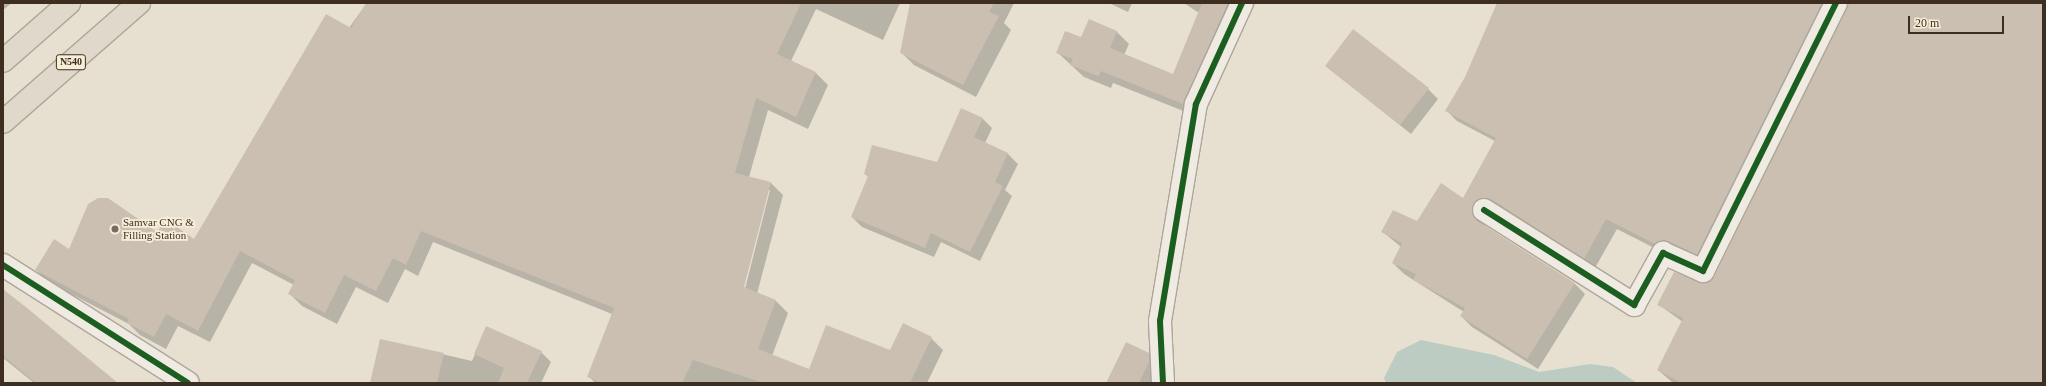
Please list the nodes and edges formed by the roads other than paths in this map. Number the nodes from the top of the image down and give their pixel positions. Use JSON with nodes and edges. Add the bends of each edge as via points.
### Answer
{"nodes":[{"id":1,"x":69,"y":3,"type":"edge"},
{"id":2,"x":139,"y":3,"type":"edge"},
{"id":3,"x":1242,"y":3,"type":"edge"},
{"id":4,"x":1836,"y":3,"type":"edge"},
{"id":5,"x":3,"y":61,"type":"edge"},
{"id":6,"x":3,"y":122,"type":"edge"},
{"id":7,"x":1484,"y":210,"type":"dead end"},
{"id":8,"x":3,"y":265,"type":"edge"},
{"id":9,"x":188,"y":383,"type":"edge"},
{"id":10,"x":1163,"y":383,"type":"edge"}],
"edges":[{"from":1,"to":5,"type":"highway"},
{"from":2,"to":6,"type":"highway","number":"N540"},
{"from":3,"to":10,"type":"street","via":[[1196,104],[1160,321]]},
{"from":4,"to":7,"type":"street","via":[[1704,271],[1663,253],[1634,305]]},
{"from":8,"to":9,"type":"street"}]}
